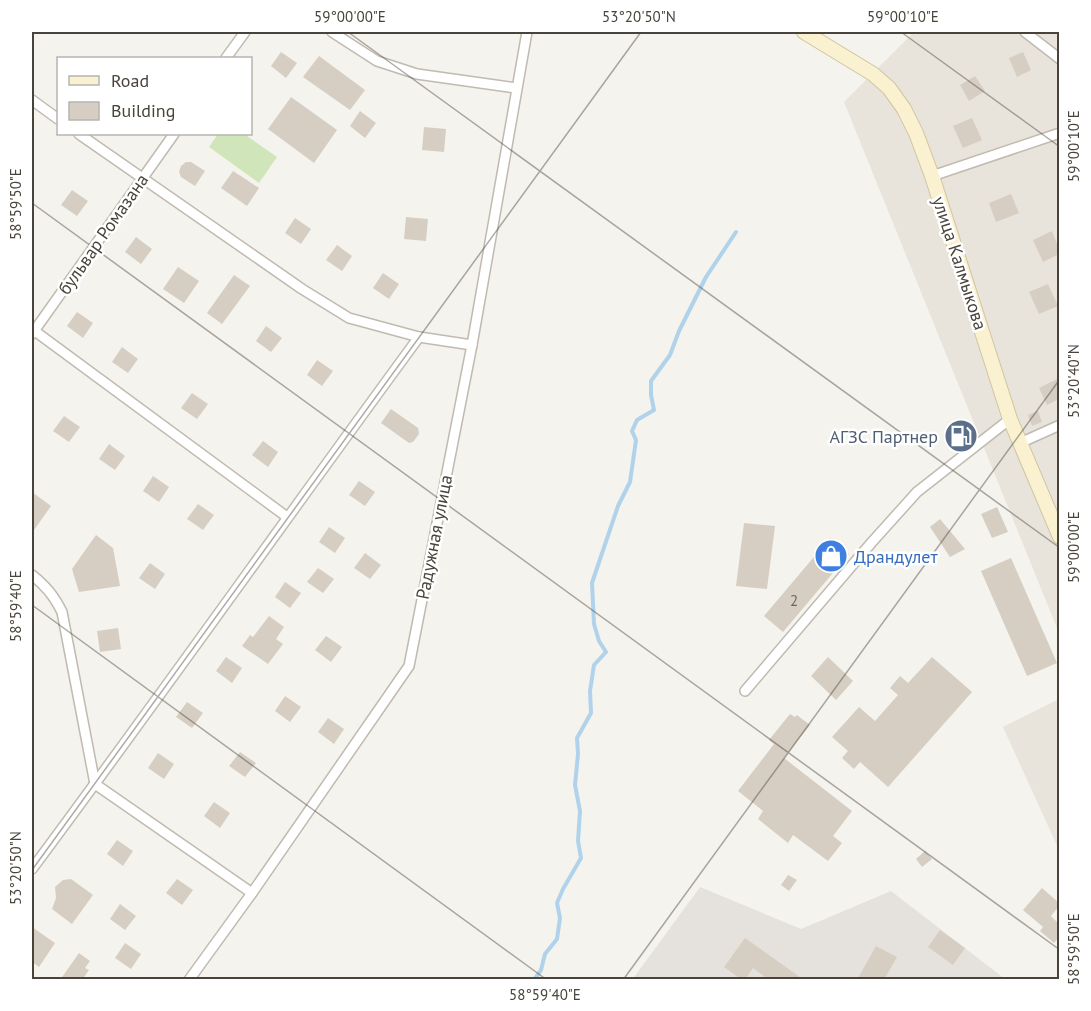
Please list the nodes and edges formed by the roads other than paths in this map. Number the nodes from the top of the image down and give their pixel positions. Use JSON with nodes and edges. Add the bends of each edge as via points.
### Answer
{"nodes":[{"id":1,"x":245,"y":32,"type":"edge"},
{"id":2,"x":332,"y":32,"type":"edge"},
{"id":3,"x":527,"y":32,"type":"edge"},
{"id":4,"x":804,"y":32,"type":"edge"},
{"id":5,"x":1025,"y":32,"type":"edge"},
{"id":6,"x":227,"y":57,"type":"edge"},
{"id":7,"x":1059,"y":59,"type":"edge"},
{"id":8,"x":516,"y":88,"type":"junction"},
{"id":9,"x":32,"y":100,"type":"edge"},
{"id":10,"x":57,"y":118,"type":"edge"},
{"id":11,"x":1059,"y":133,"type":"edge"},
{"id":12,"x":80,"y":135,"type":"edge"},
{"id":13,"x":173,"y":135,"type":"edge"},
{"id":14,"x":932,"y":176,"type":"junction"},
{"id":15,"x":142,"y":178,"type":"junction"},
{"id":16,"x":32,"y":332,"type":"edge"},
{"id":17,"x":419,"y":338,"type":"junction"},
{"id":18,"x":472,"y":345,"type":"junction"},
{"id":19,"x":1010,"y":419,"type":"junction"},
{"id":20,"x":1059,"y":424,"type":"edge"},
{"id":21,"x":1020,"y":442,"type":"junction"},
{"id":22,"x":287,"y":517,"type":"junction"},
{"id":23,"x":1059,"y":537,"type":"edge"},
{"id":24,"x":32,"y":575,"type":"edge"},
{"id":25,"x":746,"y":691,"type":"dead end"},
{"id":26,"x":95,"y":784,"type":"junction"},
{"id":27,"x":32,"y":869,"type":"edge"},
{"id":28,"x":252,"y":893,"type":"junction"},
{"id":29,"x":189,"y":980,"type":"edge"}],
"edges":[{"from":1,"to":6,"type":"street"},
{"from":2,"to":8,"type":"street","via":[[377,61],[417,74]]},
{"from":3,"to":8,"type":"street","name":"Радужная улица"},
{"from":4,"to":14,"type":"main road","name":"улица Калмыкова","via":[[889,88],[916,133]]},
{"from":5,"to":7,"type":"street"},
{"from":8,"to":18,"type":"street","name":"Радужная улица"},
{"from":9,"to":10,"type":"street"},
{"from":11,"to":14,"type":"street"},
{"from":12,"to":15,"type":"street"},
{"from":13,"to":15,"type":"street","name":"бульвар Ромазана"},
{"from":14,"to":19,"type":"main road","name":"улица Калмыкова"},
{"from":15,"to":16,"type":"street","name":"бульвар Ромазана"},
{"from":15,"to":17,"type":"street","via":[[349,318]]},
{"from":16,"to":22,"type":"street"},
{"from":17,"to":18,"type":"street"},
{"from":17,"to":22,"type":"street"},
{"from":18,"to":28,"type":"street","name":"Радужная улица","via":[[409,666]]},
{"from":19,"to":21,"type":"main road","name":"улица Калмыкова"},
{"from":19,"to":25,"type":"street","via":[[917,492]]},
{"from":20,"to":21,"type":"street"},
{"from":21,"to":23,"type":"main road","name":"улица Калмыкова"},
{"from":22,"to":26,"type":"street"},
{"from":24,"to":26,"type":"street","via":[[46,585],[62,612]]},
{"from":26,"to":27,"type":"street"},
{"from":26,"to":28,"type":"street"},
{"from":28,"to":29,"type":"street","name":"Радужная улица"}]}
